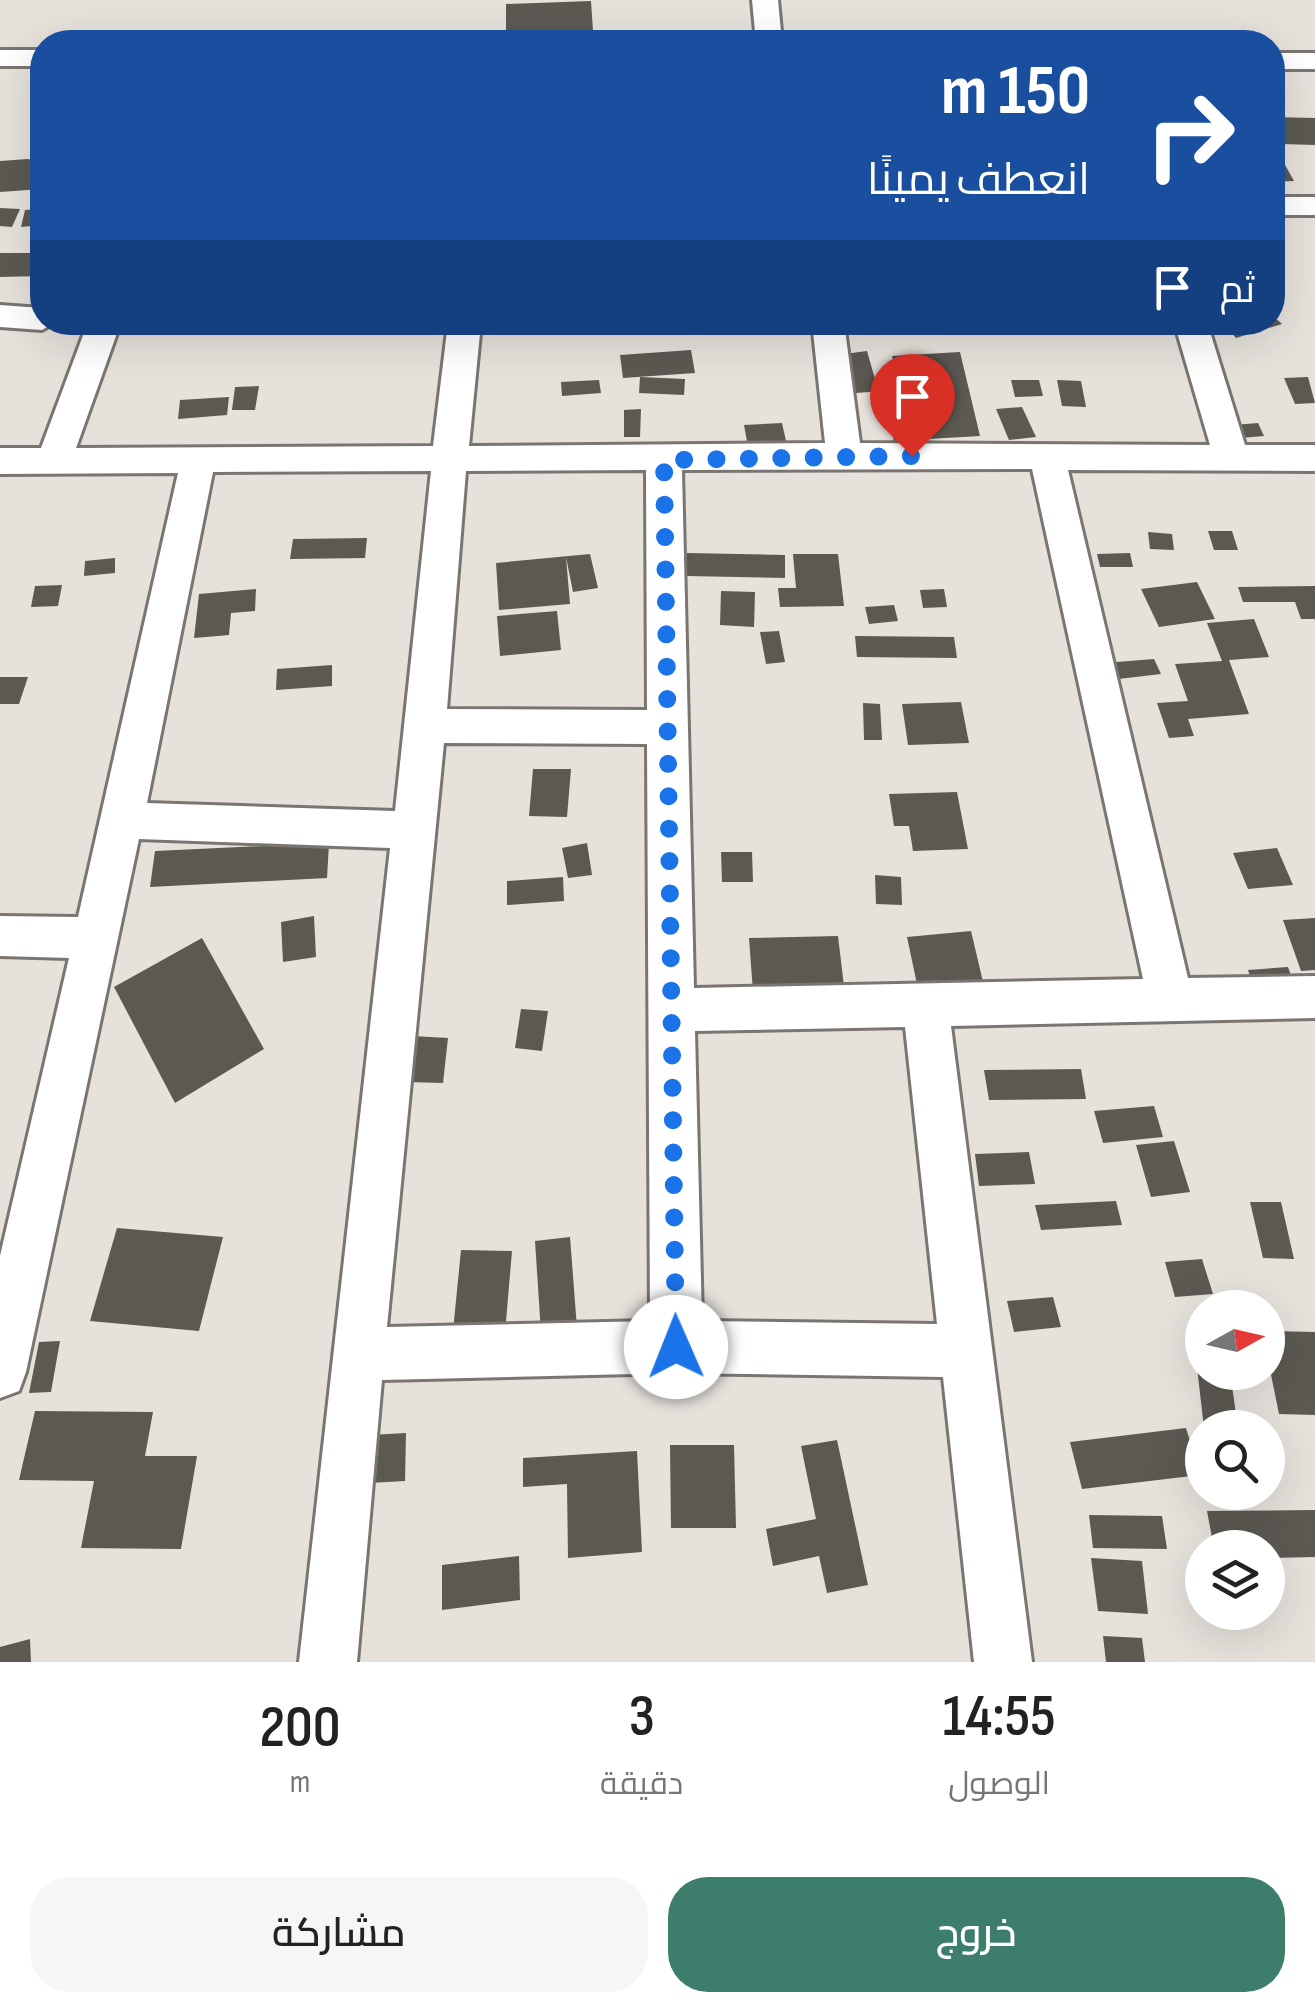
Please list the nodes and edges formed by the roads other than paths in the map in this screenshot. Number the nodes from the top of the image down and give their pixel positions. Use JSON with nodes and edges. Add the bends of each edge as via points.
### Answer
{"nodes":[{"id":1,"x":764,"y":0,"type":"edge"},
{"id":2,"x":768,"y":30,"type":"edge"},
{"id":3,"x":0,"y":58,"type":"edge"},
{"id":4,"x":30,"y":58,"type":"edge"},
{"id":5,"x":1285,"y":61,"type":"edge"},
{"id":6,"x":1315,"y":61,"type":"edge"},
{"id":7,"x":1285,"y":206,"type":"edge"},
{"id":8,"x":1315,"y":206,"type":"edge"},
{"id":9,"x":0,"y":316,"type":"edge"},
{"id":10,"x":30,"y":317,"type":"edge"},
{"id":11,"x":100,"y":335,"type":"edge"},
{"id":12,"x":463,"y":335,"type":"edge"},
{"id":13,"x":830,"y":335,"type":"edge"},
{"id":14,"x":1194,"y":335,"type":"edge"},
{"id":15,"x":844,"y":456,"type":"junction"},
{"id":16,"x":1047,"y":457,"type":"junction"},
{"id":17,"x":446,"y":458,"type":"junction"},
{"id":18,"x":1231,"y":458,"type":"junction"},
{"id":19,"x":1315,"y":458,"type":"edge"},
{"id":20,"x":54,"y":460,"type":"junction"},
{"id":21,"x":664,"y":460,"type":"junction"},
{"id":22,"x":198,"y":461,"type":"junction"},
{"id":23,"x":0,"y":462,"type":"edge"},
{"id":24,"x":426,"y":726,"type":"junction"},
{"id":25,"x":669,"y":727,"type":"junction"},
{"id":26,"x":124,"y":820,"type":"junction"},
{"id":27,"x":412,"y":830,"type":"junction"},
{"id":28,"x":0,"y":936,"type":"edge"},
{"id":29,"x":94,"y":938,"type":"junction"},
{"id":30,"x":1315,"y":997,"type":"edge"},
{"id":31,"x":1170,"y":998,"type":"junction"},
{"id":32,"x":924,"y":1002,"type":"junction"},
{"id":33,"x":672,"y":1010,"type":"junction"},
{"id":34,"x":676,"y":1347,"type":"junction"},
{"id":35,"x":965,"y":1351,"type":"junction"},
{"id":36,"x":356,"y":1354,"type":"junction"},
{"id":37,"x":0,"y":1372,"type":"edge"},
{"id":38,"x":328,"y":1662,"type":"edge"},
{"id":39,"x":1003,"y":1662,"type":"edge"}],
"edges":[{"from":1,"to":2,"type":"street"},
{"from":3,"to":4,"type":"street"},
{"from":5,"to":6,"type":"street"},
{"from":7,"to":8,"type":"street"},
{"from":9,"to":10,"type":"street"},
{"from":11,"to":20,"type":"street"},
{"from":12,"to":17,"type":"street"},
{"from":13,"to":15,"type":"street"},
{"from":14,"to":18,"type":"street"},
{"from":15,"to":16,"type":"street"},
{"from":15,"to":21,"type":"street"},
{"from":16,"to":18,"type":"street"},
{"from":16,"to":31,"type":"street"},
{"from":17,"to":21,"type":"street"},
{"from":17,"to":22,"type":"street"},
{"from":17,"to":24,"type":"street"},
{"from":18,"to":19,"type":"street"},
{"from":20,"to":22,"type":"street"},
{"from":20,"to":23,"type":"street"},
{"from":21,"to":25,"type":"street"},
{"from":22,"to":26,"type":"street"},
{"from":24,"to":25,"type":"street"},
{"from":24,"to":27,"type":"street"},
{"from":25,"to":33,"type":"street"},
{"from":26,"to":27,"type":"street"},
{"from":26,"to":29,"type":"street"},
{"from":27,"to":36,"type":"street"},
{"from":28,"to":29,"type":"street"},
{"from":29,"to":37,"type":"street"},
{"from":30,"to":31,"type":"street"},
{"from":31,"to":32,"type":"street"},
{"from":32,"to":33,"type":"street"},
{"from":32,"to":35,"type":"street"},
{"from":33,"to":34,"type":"street"},
{"from":34,"to":35,"type":"street"},
{"from":34,"to":36,"type":"street"},
{"from":35,"to":39,"type":"street"},
{"from":36,"to":38,"type":"street"}]}
